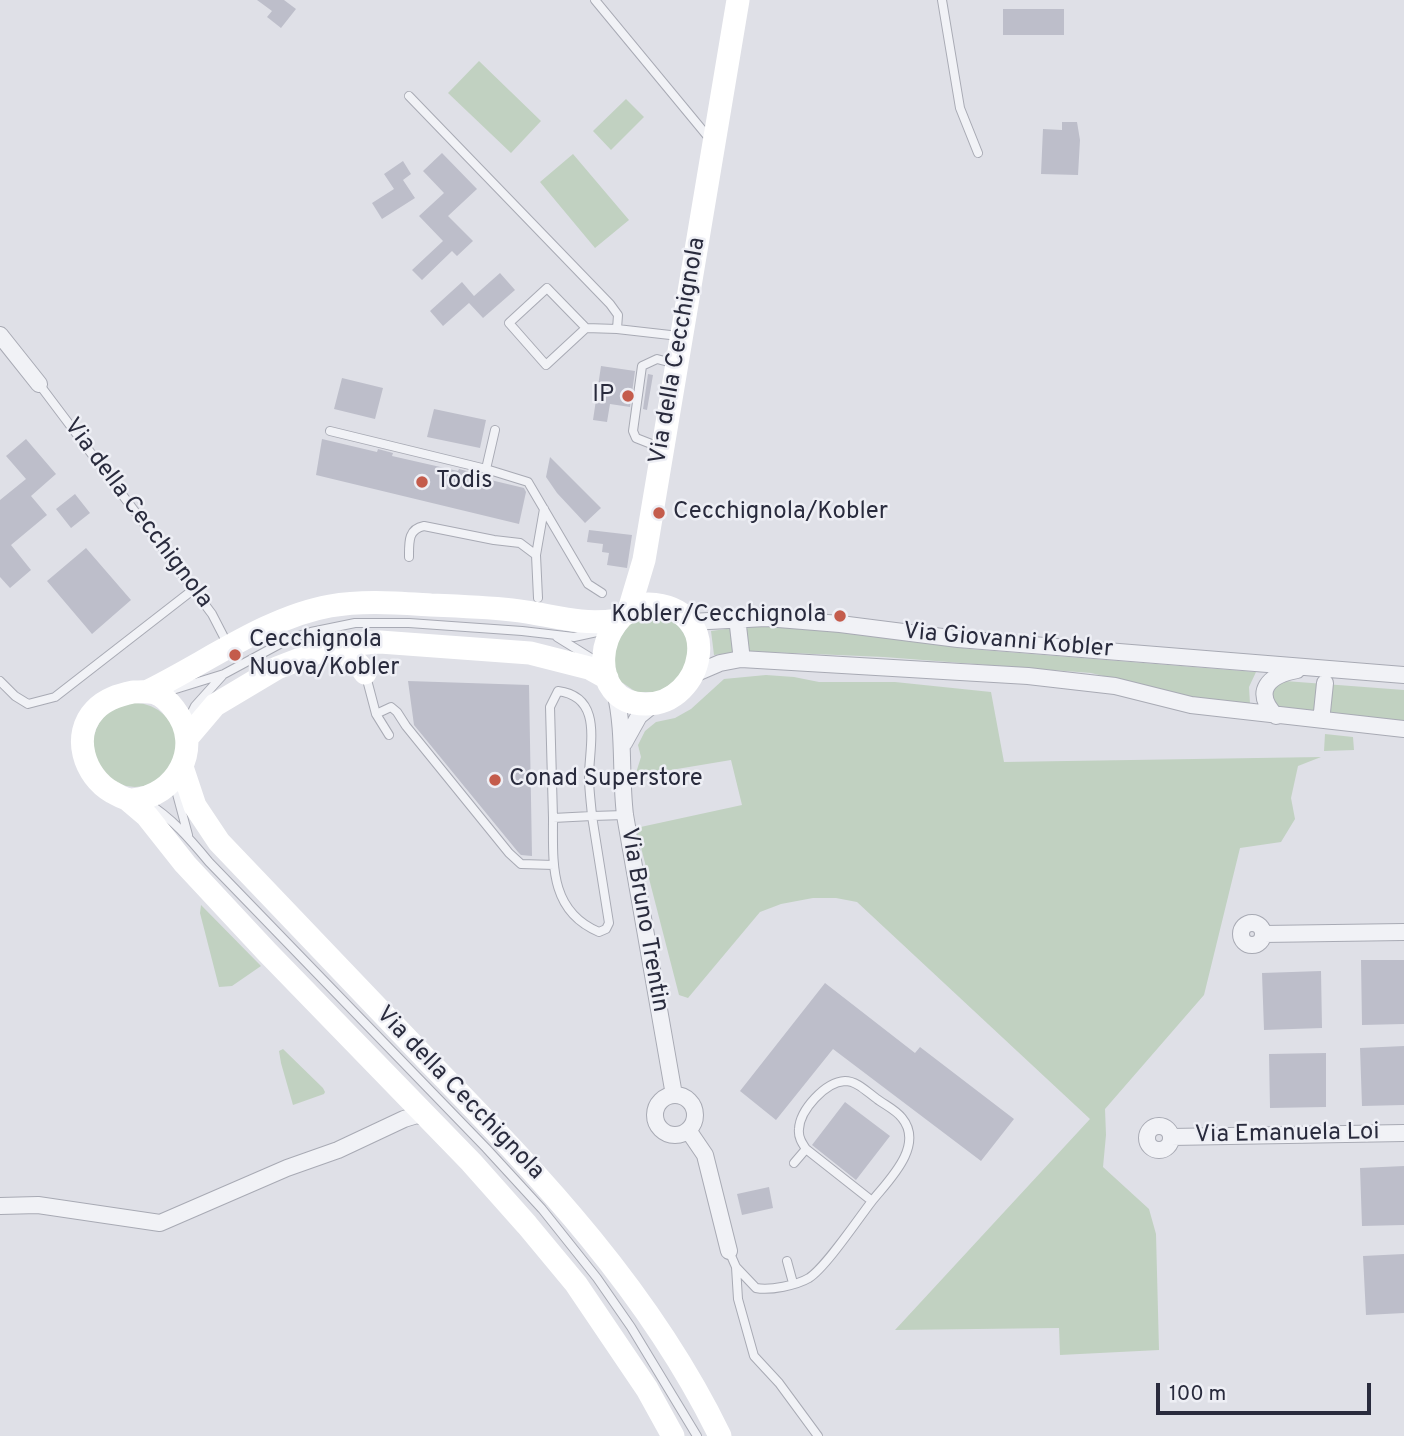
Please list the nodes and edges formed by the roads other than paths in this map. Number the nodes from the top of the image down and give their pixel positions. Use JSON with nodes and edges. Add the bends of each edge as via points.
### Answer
{"nodes":[{"id":1,"x":595,"y":0,"type":"edge"},
{"id":2,"x":738,"y":0,"type":"edge"},
{"id":3,"x":942,"y":0,"type":"edge"},
{"id":4,"x":409,"y":96,"type":"dead end"},
{"id":5,"x":714,"y":143,"type":"junction"},
{"id":6,"x":978,"y":153,"type":"dead end"},
{"id":7,"x":586,"y":328,"type":"junction"},
{"id":8,"x":617,"y":329,"type":"junction"},
{"id":9,"x":0,"y":335,"type":"edge"},
{"id":10,"x":682,"y":336,"type":"junction"},
{"id":11,"x":676,"y":364,"type":"junction"},
{"id":12,"x":39,"y":384,"type":"joint"},
{"id":13,"x":495,"y":430,"type":"dead end"},
{"id":14,"x":330,"y":431,"type":"dead end"},
{"id":15,"x":662,"y":448,"type":"junction"},
{"id":16,"x":486,"y":469,"type":"junction"},
{"id":17,"x":544,"y":509,"type":"junction"},
{"id":18,"x":536,"y":555,"type":"junction"},
{"id":19,"x":409,"y":556,"type":"dead end"},
{"id":20,"x":644,"y":560,"type":"junction"},
{"id":21,"x":194,"y":589,"type":"junction"},
{"id":22,"x":602,"y":593,"type":"dead end"},
{"id":23,"x":538,"y":598,"type":"junction"},
{"id":24,"x":667,"y":606,"type":"junction"},
{"id":25,"x":511,"y":610,"type":"junction"},
{"id":26,"x":620,"y":619,"type":"junction"},
{"id":27,"x":690,"y":622,"type":"junction"},
{"id":28,"x":553,"y":626,"type":"junction"},
{"id":29,"x":738,"y":626,"type":"dead end"},
{"id":30,"x":399,"y":644,"type":"junction"},
{"id":31,"x":229,"y":648,"type":"junction"},
{"id":32,"x":315,"y":652,"type":"junction"},
{"id":33,"x":741,"y":652,"type":"dead end"},
{"id":34,"x":365,"y":673,"type":"junction"},
{"id":35,"x":225,"y":674,"type":"junction"},
{"id":36,"x":692,"y":675,"type":"junction"},
{"id":37,"x":1404,"y":675,"type":"edge"},
{"id":38,"x":1326,"y":676,"type":"junction"},
{"id":39,"x":608,"y":678,"type":"junction"},
{"id":40,"x":0,"y":681,"type":"edge"},
{"id":41,"x":151,"y":693,"type":"junction"},
{"id":42,"x":655,"y":703,"type":"junction"},
{"id":43,"x":1322,"y":712,"type":"dead end"},
{"id":44,"x":376,"y":714,"type":"junction"},
{"id":45,"x":1276,"y":716,"type":"junction"},
{"id":46,"x":1404,"y":729,"type":"edge"},
{"id":47,"x":186,"y":732,"type":"junction"},
{"id":48,"x":389,"y":735,"type":"dead end"},
{"id":49,"x":623,"y":745,"type":"junction"},
{"id":50,"x":180,"y":772,"type":"junction"},
{"id":51,"x":133,"y":799,"type":"junction"},
{"id":52,"x":625,"y":815,"type":"junction"},
{"id":53,"x":592,"y":816,"type":"junction"},
{"id":54,"x":553,"y":818,"type":"junction"},
{"id":55,"x":187,"y":835,"type":"junction"},
{"id":56,"x":554,"y":865,"type":"junction"},
{"id":57,"x":1404,"y":932,"type":"edge"},
{"id":58,"x":1263,"y":934,"type":"dead end"},
{"id":59,"x":396,"y":1085,"type":"junction"},
{"id":60,"x":674,"y":1095,"type":"junction"},
{"id":61,"x":433,"y":1124,"type":"junction"},
{"id":62,"x":688,"y":1130,"type":"junction"},
{"id":63,"x":373,"y":1132,"type":"junction"},
{"id":64,"x":1404,"y":1133,"type":"edge"},
{"id":65,"x":1171,"y":1137,"type":"dead end"},
{"id":66,"x":806,"y":1149,"type":"junction"},
{"id":67,"x":794,"y":1163,"type":"dead end"},
{"id":68,"x":872,"y":1201,"type":"junction"},
{"id":69,"x":3,"y":1210,"type":"edge"},
{"id":70,"x":729,"y":1251,"type":"joint"},
{"id":71,"x":787,"y":1261,"type":"dead end"},
{"id":72,"x":736,"y":1267,"type":"junction"},
{"id":73,"x":793,"y":1283,"type":"junction"},
{"id":74,"x":673,"y":1436,"type":"edge"},
{"id":75,"x":697,"y":1436,"type":"edge"},
{"id":76,"x":720,"y":1436,"type":"edge"},
{"id":77,"x":818,"y":1436,"type":"edge"}],
"edges":[{"from":1,"to":5,"type":"lane"},
{"from":2,"to":5,"type":"street","name":"Via della Cecchignola"},
{"from":3,"to":6,"type":"lane","via":[[960,108]]},
{"from":4,"to":8,"type":"lane","via":[[610,303],[618,315]]},
{"from":5,"to":10,"type":"street","name":"Via della Cecchignola"},
{"from":7,"to":7,"type":"lane","via":[[546,365],[509,323],[547,288]]},
{"from":7,"to":8,"type":"lane"},
{"from":8,"to":10,"type":"lane"},
{"from":9,"to":12,"type":"street"},
{"from":10,"to":11,"type":"street","name":"Via della Cecchignola"},
{"from":11,"to":15,"type":"street","name":"Via della Cecchignola"},
{"from":11,"to":15,"type":"lane","via":[[657,359],[642,366],[633,431],[636,438]]},
{"from":12,"to":21,"type":"lane","name":"Via della Cecchignola"},
{"from":13,"to":16,"type":"lane"},
{"from":14,"to":16,"type":"lane"},
{"from":15,"to":20,"type":"street","name":"Via della Cecchignola"},
{"from":16,"to":17,"type":"lane","via":[[527,482]]},
{"from":17,"to":18,"type":"lane"},
{"from":17,"to":22,"type":"lane","via":[[588,584]]},
{"from":18,"to":19,"type":"lane","via":[[520,543],[424,526],[410,535]]},
{"from":18,"to":23,"type":"lane"},
{"from":20,"to":24,"type":"street"},
{"from":20,"to":26,"type":"street","name":"Via della Cecchignola"},
{"from":21,"to":31,"type":"lane","name":"Via della Cecchignola","via":[[221,627]]},
{"from":21,"to":40,"type":"lane","via":[[55,696],[28,704]]},
{"from":23,"to":25,"type":"street"},
{"from":23,"to":28,"type":"street"},
{"from":24,"to":26,"type":"street","via":[[648,604]]},
{"from":24,"to":27,"type":"street"},
{"from":25,"to":28,"type":"street"},
{"from":25,"to":31,"type":"street","via":[[366,602],[331,605],[281,621]]},
{"from":26,"to":28,"type":"street"},
{"from":26,"to":39,"type":"street","via":[[603,649]]},
{"from":27,"to":36,"type":"street","via":[[699,647]]},
{"from":27,"to":38,"type":"street","name":"Via Giovanni Kobler","via":[[765,618],[840,624]]},
{"from":28,"to":35,"type":"lane","via":[[522,631],[355,623],[289,639]]},
{"from":28,"to":39,"type":"lane"},
{"from":29,"to":33,"type":"street"},
{"from":30,"to":32,"type":"street","via":[[354,644]]},
{"from":30,"to":34,"type":"street","via":[[377,652]]},
{"from":30,"to":39,"type":"street","via":[[447,646],[474,664],[499,650],[549,657]]},
{"from":31,"to":41,"type":"street"},
{"from":32,"to":34,"type":"street","via":[[338,652],[356,660]]},
{"from":32,"to":47,"type":"street","via":[[277,667],[215,705]]},
{"from":34,"to":44,"type":"lane"},
{"from":35,"to":41,"type":"lane","via":[[174,691]]},
{"from":35,"to":47,"type":"lane","via":[[195,706]]},
{"from":36,"to":42,"type":"street","via":[[674,694]]},
{"from":36,"to":45,"type":"street","name":"Via Giovanni Kobler","via":[[741,659],[918,668],[1095,683],[1191,705]]},
{"from":37,"to":38,"type":"street","name":"Via Giovanni Kobler"},
{"from":38,"to":43,"type":"street"},
{"from":38,"to":45,"type":"street","name":"Via Giovanni Kobler","via":[[1296,670],[1270,680],[1264,696]]},
{"from":39,"to":42,"type":"street","via":[[630,702]]},
{"from":39,"to":49,"type":"street","name":"Via Bruno Trentin"},
{"from":41,"to":47,"type":"street","via":[[178,712]]},
{"from":41,"to":51,"type":"street","via":[[133,692],[107,700],[86,721],[83,735],[91,774],[101,786]]},
{"from":42,"to":49,"type":"street","name":"Via Bruno Trentin","via":[[639,716]]},
{"from":44,"to":48,"type":"lane"},
{"from":44,"to":56,"type":"lane","via":[[391,708],[397,712],[521,864]]},
{"from":45,"to":46,"type":"street","name":"Via Giovanni Kobler"},
{"from":47,"to":50,"type":"street","via":[[187,749]]},
{"from":49,"to":52,"type":"street","name":"Via Bruno Trentin"},
{"from":50,"to":51,"type":"street","via":[[167,787]]},
{"from":50,"to":55,"type":"lane","name":"Via della Cecchignola","via":[[177,794]]},
{"from":50,"to":76,"type":"street","name":"Via della Cecchignola","via":[[219,842],[562,1202],[656,1326]]},
{"from":51,"to":55,"type":"lane","name":"Via della Cecchignola","via":[[164,813]]},
{"from":51,"to":59,"type":"street","name":"Via della Cecchignola","via":[[185,864]]},
{"from":52,"to":53,"type":"lane"},
{"from":52,"to":60,"type":"street","name":"Via Bruno Trentin"},
{"from":53,"to":54,"type":"lane"},
{"from":53,"to":54,"type":"lane","via":[[592,720],[573,696],[558,691],[550,706]]},
{"from":53,"to":56,"type":"lane","via":[[609,923],[606,929],[599,932],[585,926],[570,910],[555,882]]},
{"from":54,"to":56,"type":"lane"},
{"from":55,"to":75,"type":"lane","name":"Via della Cecchignola","via":[[542,1209],[631,1327]]},
{"from":57,"to":58,"type":"street"},
{"from":59,"to":61,"type":"street","name":"Via della Cecchignola"},
{"from":59,"to":63,"type":"street","via":[[401,1092],[397,1110]]},
{"from":60,"to":62,"type":"street","via":[[694,1107],[694,1124]]},
{"from":60,"to":62,"type":"street","via":[[659,1103],[656,1118],[665,1132],[673,1135]]},
{"from":61,"to":63,"type":"street","via":[[416,1115]]},
{"from":61,"to":74,"type":"street","name":"Via della Cecchignola","via":[[576,1284]]},
{"from":62,"to":70,"type":"street","via":[[707,1161]]},
{"from":63,"to":69,"type":"street","via":[[160,1223],[38,1205]]},
{"from":64,"to":65,"type":"street","name":"Via Emanuela Loi"},
{"from":66,"to":67,"type":"lane"},
{"from":66,"to":68,"type":"lane"},
{"from":66,"to":68,"type":"lane","via":[[799,1135],[802,1120],[818,1096],[839,1082],[857,1084],[901,1116],[909,1132],[908,1151]]},
{"from":68,"to":73,"type":"lane","via":[[818,1270]]},
{"from":70,"to":72,"type":"lane"},
{"from":71,"to":73,"type":"lane"},
{"from":72,"to":73,"type":"lane","via":[[758,1289]]},
{"from":72,"to":77,"type":"lane","via":[[738,1299],[754,1356]]}]}
